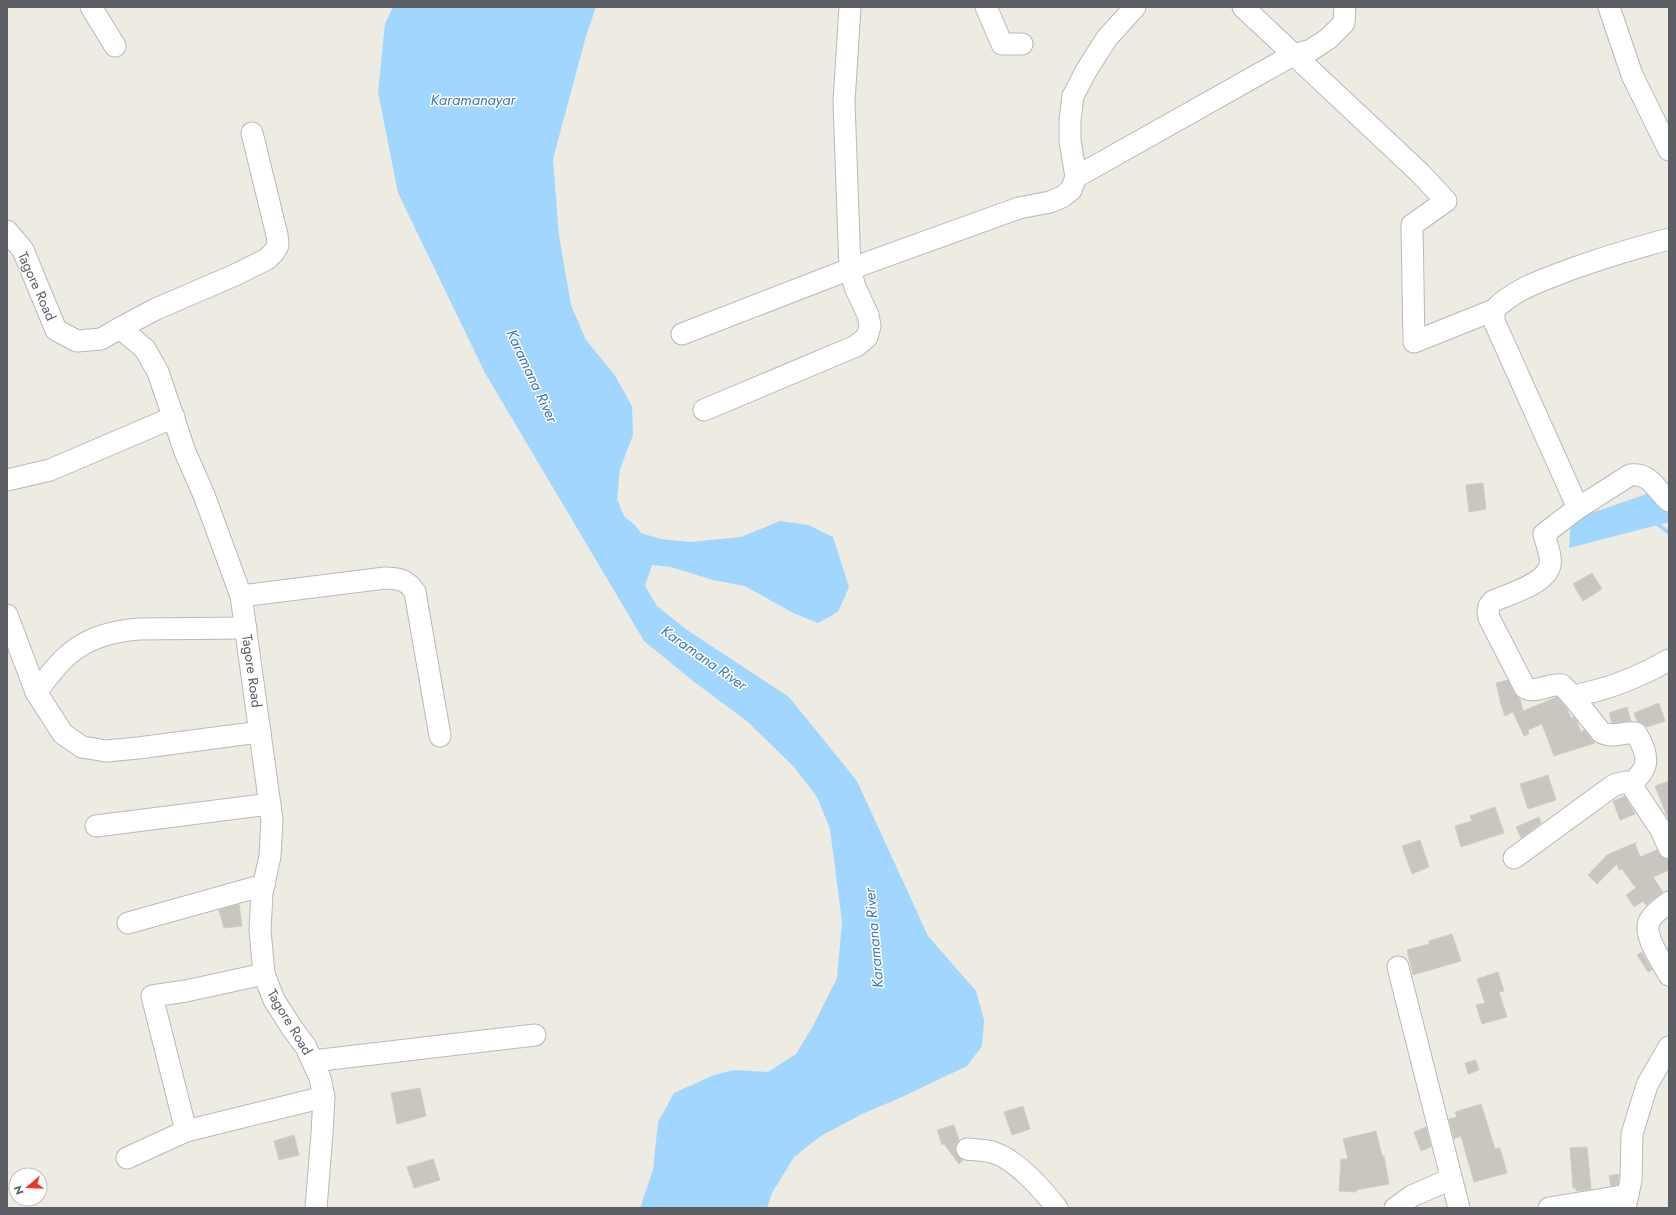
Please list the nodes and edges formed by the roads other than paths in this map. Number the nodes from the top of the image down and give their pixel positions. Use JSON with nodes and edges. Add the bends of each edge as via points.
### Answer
{"nodes":[{"id":1,"x":91,"y":7,"type":"edge"},
{"id":2,"x":850,"y":7,"type":"edge"},
{"id":3,"x":986,"y":7,"type":"edge"},
{"id":4,"x":1135,"y":7,"type":"edge"},
{"id":5,"x":1243,"y":7,"type":"edge"},
{"id":6,"x":1345,"y":7,"type":"edge"},
{"id":7,"x":1609,"y":7,"type":"edge"},
{"id":8,"x":1022,"y":44,"type":"dead end"},
{"id":9,"x":115,"y":46,"type":"dead end"},
{"id":10,"x":1293,"y":55,"type":"junction"},
{"id":11,"x":252,"y":133,"type":"dead end"},
{"id":12,"x":1669,"y":150,"type":"edge"},
{"id":13,"x":1076,"y":176,"type":"junction"},
{"id":14,"x":7,"y":231,"type":"edge"},
{"id":15,"x":1669,"y":239,"type":"edge"},
{"id":16,"x":850,"y":270,"type":"junction"},
{"id":17,"x":1494,"y":310,"type":"junction"},
{"id":18,"x":120,"y":328,"type":"junction"},
{"id":19,"x":682,"y":334,"type":"dead end"},
{"id":20,"x":704,"y":410,"type":"dead end"},
{"id":21,"x":174,"y":417,"type":"junction"},
{"id":22,"x":7,"y":480,"type":"edge"},
{"id":23,"x":1669,"y":501,"type":"edge"},
{"id":24,"x":1578,"y":508,"type":"junction"},
{"id":25,"x":241,"y":596,"type":"junction"},
{"id":26,"x":7,"y":615,"type":"edge"},
{"id":27,"x":246,"y":628,"type":"junction"},
{"id":28,"x":1669,"y":660,"type":"edge"},
{"id":29,"x":36,"y":692,"type":"junction"},
{"id":30,"x":1572,"y":696,"type":"junction"},
{"id":31,"x":260,"y":732,"type":"junction"},
{"id":32,"x":440,"y":736,"type":"dead end"},
{"id":33,"x":1634,"y":782,"type":"junction"},
{"id":34,"x":270,"y":804,"type":"junction"},
{"id":35,"x":96,"y":826,"type":"dead end"},
{"id":36,"x":1669,"y":848,"type":"edge"},
{"id":37,"x":1514,"y":858,"type":"dead end"},
{"id":38,"x":264,"y":885,"type":"junction"},
{"id":39,"x":1669,"y":902,"type":"edge"},
{"id":40,"x":128,"y":923,"type":"dead end"},
{"id":41,"x":1398,"y":967,"type":"dead end"},
{"id":42,"x":264,"y":974,"type":"junction"},
{"id":43,"x":1669,"y":975,"type":"edge"},
{"id":44,"x":535,"y":1035,"type":"dead end"},
{"id":45,"x":1669,"y":1047,"type":"edge"},
{"id":46,"x":313,"y":1061,"type":"junction"},
{"id":47,"x":324,"y":1097,"type":"junction"},
{"id":48,"x":186,"y":1131,"type":"junction"},
{"id":49,"x":967,"y":1149,"type":"dead end"},
{"id":50,"x":127,"y":1158,"type":"dead end"},
{"id":51,"x":1452,"y":1179,"type":"junction"},
{"id":52,"x":1626,"y":1202,"type":"edge"},
{"id":53,"x":316,"y":1208,"type":"edge"},
{"id":54,"x":1057,"y":1208,"type":"edge"},
{"id":55,"x":1395,"y":1208,"type":"edge"},
{"id":56,"x":1459,"y":1208,"type":"edge"},
{"id":57,"x":1549,"y":1208,"type":"edge"}],
"edges":[{"from":1,"to":9,"type":"street"},
{"from":2,"to":16,"type":"street","via":[[844,102]]},
{"from":3,"to":8,"type":"street","via":[[1002,44]]},
{"from":4,"to":13,"type":"street","via":[[1107,38],[1073,96],[1070,134]]},
{"from":5,"to":10,"type":"street"},
{"from":6,"to":10,"type":"street","via":[[1344,23],[1328,39],[1311,50]]},
{"from":7,"to":12,"type":"street","via":[[1632,75]]},
{"from":10,"to":13,"type":"street"},
{"from":10,"to":17,"type":"street","via":[[1420,173],[1446,201],[1412,225],[1414,342]]},
{"from":11,"to":18,"type":"street","via":[[278,234],[278,245],[274,252],[257,264]]},
{"from":13,"to":16,"type":"street","via":[[1071,190],[1050,202],[1019,208]]},
{"from":14,"to":18,"type":"street","name":"Tagore Road","via":[[23,250],[56,330],[77,341],[101,339]]},
{"from":15,"to":17,"type":"street","via":[[1598,260],[1537,282],[1502,302]]},
{"from":16,"to":19,"type":"street"},
{"from":16,"to":20,"type":"street","via":[[868,315],[870,326],[867,337],[856,346]]},
{"from":17,"to":24,"type":"street","via":[[1494,321]]},
{"from":18,"to":21,"type":"street","name":"Tagore Road","via":[[145,349],[158,372]]},
{"from":21,"to":22,"type":"street","via":[[50,470]]},
{"from":21,"to":25,"type":"street","name":"Tagore Road"},
{"from":23,"to":24,"type":"street","via":[[1649,480],[1639,474],[1630,475]]},
{"from":24,"to":30,"type":"street","via":[[1544,534],[1550,565],[1546,573],[1536,583],[1493,601],[1488,612],[1525,688],[1534,690],[1549,685],[1562,685]]},
{"from":25,"to":27,"type":"street","name":"Tagore Road"},
{"from":25,"to":32,"type":"street","via":[[385,578],[408,583],[415,592]]},
{"from":26,"to":29,"type":"street"},
{"from":27,"to":29,"type":"street","via":[[139,628],[101,635],[68,655]]},
{"from":27,"to":31,"type":"street","name":"Tagore Road"},
{"from":28,"to":30,"type":"street","via":[[1643,675],[1594,692]]},
{"from":29,"to":31,"type":"street","via":[[63,734],[82,747],[106,751]]},
{"from":30,"to":33,"type":"street","via":[[1606,735],[1636,733],[1646,761]]},
{"from":31,"to":34,"type":"street","name":"Tagore Road"},
{"from":33,"to":36,"type":"street","via":[[1637,795],[1661,830]]},
{"from":33,"to":37,"type":"street","via":[[1614,785]]},
{"from":34,"to":35,"type":"street"},
{"from":34,"to":38,"type":"street","name":"Tagore Road","via":[[270,856]]},
{"from":38,"to":40,"type":"street"},
{"from":38,"to":42,"type":"street","name":"Tagore Road","via":[[260,930]]},
{"from":39,"to":43,"type":"street","via":[[1648,923],[1648,932],[1652,945]]},
{"from":41,"to":51,"type":"street"},
{"from":42,"to":46,"type":"street","name":"Tagore Road","via":[[274,1000]]},
{"from":42,"to":48,"type":"street","via":[[152,996]]},
{"from":44,"to":46,"type":"street"},
{"from":45,"to":52,"type":"street","via":[[1647,1085],[1632,1134],[1632,1175]]},
{"from":46,"to":47,"type":"street","name":"Tagore Road"},
{"from":47,"to":48,"type":"street"},
{"from":47,"to":53,"type":"street","name":"Tagore Road"},
{"from":48,"to":50,"type":"street"},
{"from":49,"to":54,"type":"street","via":[[992,1152],[1011,1162],[1046,1194]]},
{"from":51,"to":55,"type":"street","via":[[1412,1196]]},
{"from":51,"to":56,"type":"street"},
{"from":52,"to":57,"type":"street"}]}
